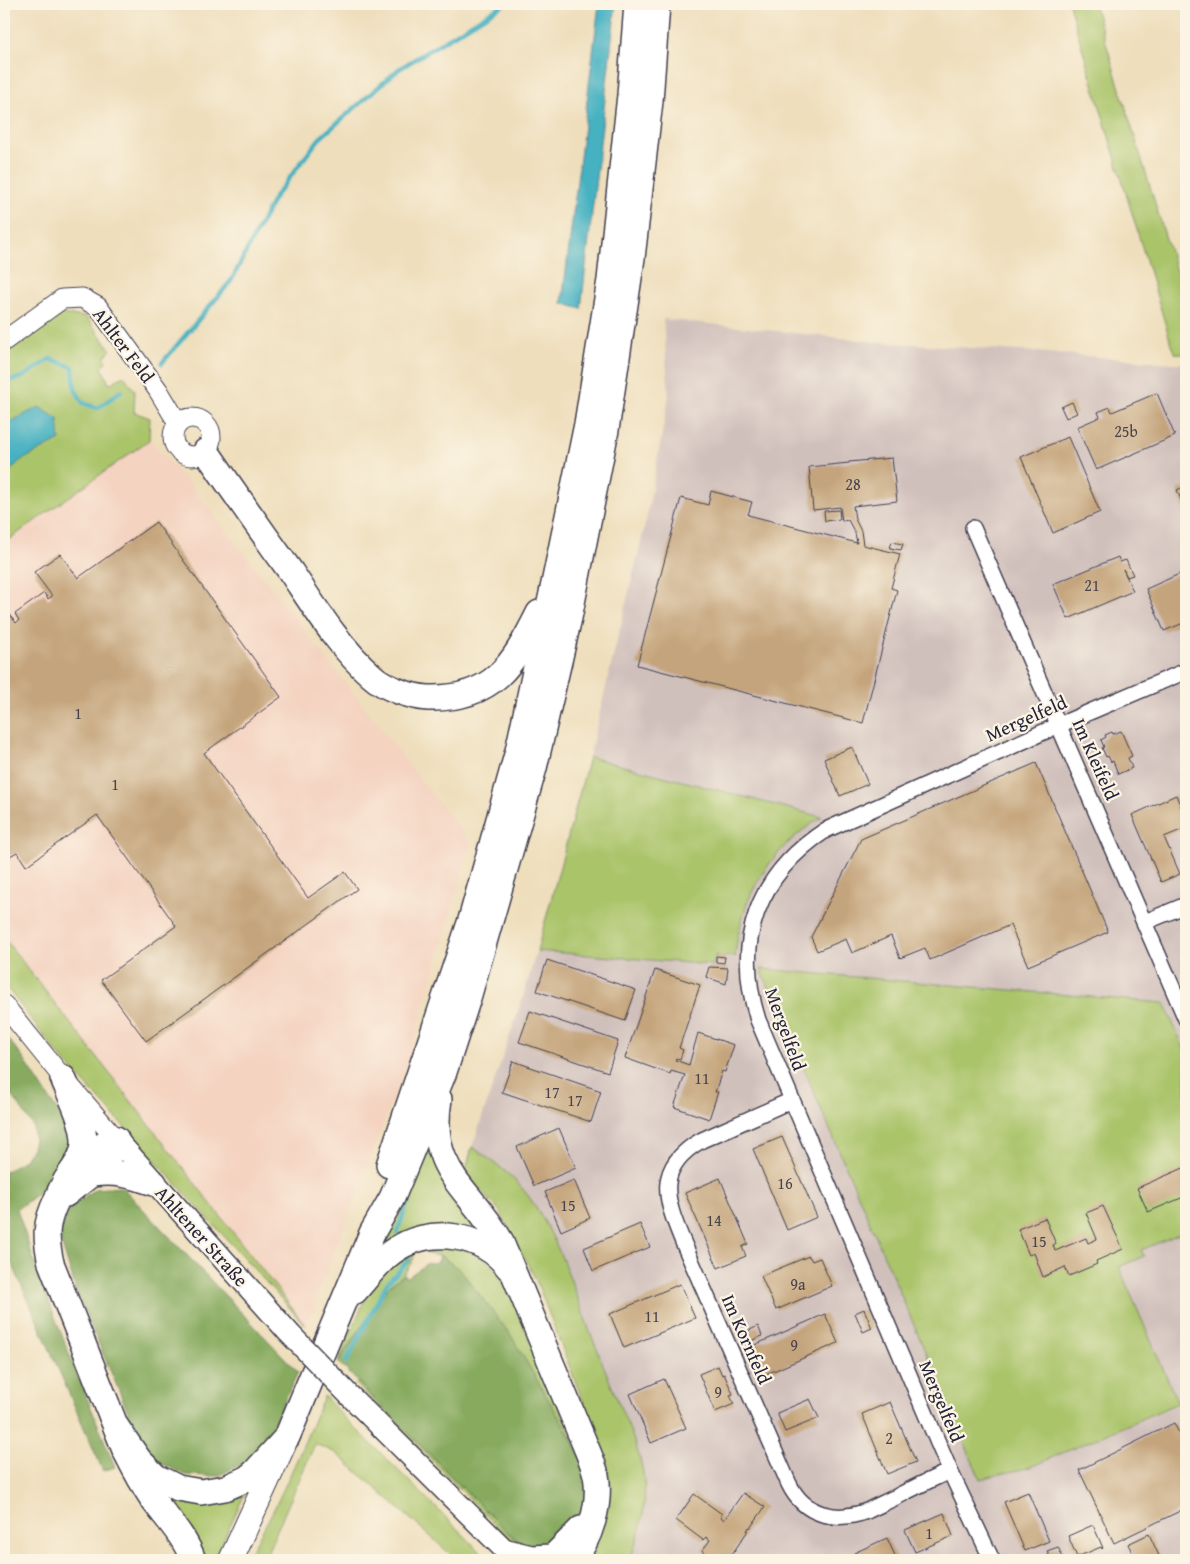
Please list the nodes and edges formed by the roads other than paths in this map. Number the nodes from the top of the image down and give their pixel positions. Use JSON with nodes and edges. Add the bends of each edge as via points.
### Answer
{"nodes":[{"id":1,"x":637,"y":4,"type":"edge"},
{"id":2,"x":657,"y":4,"type":"edge"},
{"id":3,"x":4,"y":341,"type":"edge"},
{"id":4,"x":178,"y":423,"type":"junction"},
{"id":5,"x":206,"y":452,"type":"junction"},
{"id":6,"x":973,"y":528,"type":"dead end"},
{"id":7,"x":554,"y":584,"type":"junction"},
{"id":8,"x":1186,"y":671,"type":"edge"},
{"id":9,"x":1059,"y":725,"type":"junction"},
{"id":10,"x":1186,"y":905,"type":"edge"},
{"id":11,"x":1145,"y":922,"type":"junction"},
{"id":12,"x":4,"y":1005,"type":"edge"},
{"id":13,"x":1186,"y":1019,"type":"edge"},
{"id":14,"x":444,"y":1072,"type":"junction"},
{"id":15,"x":63,"y":1078,"type":"junction"},
{"id":16,"x":792,"y":1100,"type":"junction"},
{"id":17,"x":116,"y":1140,"type":"junction"},
{"id":18,"x":84,"y":1170,"type":"junction"},
{"id":19,"x":154,"y":1183,"type":"junction"},
{"id":20,"x":372,"y":1233,"type":"junction"},
{"id":21,"x":513,"y":1273,"type":"junction"},
{"id":22,"x":342,"y":1306,"type":"junction"},
{"id":23,"x":117,"y":1428,"type":"junction"},
{"id":24,"x":287,"y":1438,"type":"junction"},
{"id":25,"x":950,"y":1471,"type":"junction"},
{"id":26,"x":511,"y":1556,"type":"edge"},
{"id":27,"x":565,"y":1559,"type":"edge"},
{"id":28,"x":193,"y":1560,"type":"edge"},
{"id":29,"x":231,"y":1560,"type":"edge"},
{"id":30,"x":992,"y":1560,"type":"edge"}],
"edges":[{"from":1,"to":7,"type":"highway","via":[[610,280],[587,424]]},
{"from":2,"to":14,"type":"highway","via":[[650,101],[632,258],[606,430],[534,768]]},
{"from":3,"to":4,"type":"street","name":"Ahlter Feld","via":[[62,300],[82,298],[98,307]]},
{"from":4,"to":5,"type":"street","via":[[173,440],[176,448],[184,455],[196,456]]},
{"from":4,"to":5,"type":"street","via":[[186,418],[203,420],[212,435]]},
{"from":5,"to":7,"type":"highway","via":[[343,647],[374,678],[401,693],[422,698],[446,698],[472,693],[492,682],[524,642]]},
{"from":6,"to":9,"type":"street","name":"Im Kleifeld"},
{"from":7,"to":20,"type":"highway","via":[[518,751],[471,920],[380,1191]]},
{"from":8,"to":9,"type":"street","name":"Mergelfeld"},
{"from":9,"to":11,"type":"street","name":"Im Kleifeld"},
{"from":9,"to":16,"type":"street","name":"Mergelfeld","via":[[826,830],[797,851],[774,878],[754,922],[748,949],[748,976],[758,1020]]},
{"from":10,"to":11,"type":"street"},
{"from":11,"to":13,"type":"street","name":"Im Kleifeld"},
{"from":12,"to":15,"type":"street"},
{"from":14,"to":20,"type":"highway","via":[[392,1198]]},
{"from":14,"to":21,"type":"highway","via":[[436,1115],[441,1151],[452,1176],[495,1231]]},
{"from":15,"to":17,"type":"street"},
{"from":15,"to":18,"type":"highway","via":[[84,1136]]},
{"from":16,"to":25,"type":"street","name":"Mergelfeld"},
{"from":16,"to":25,"type":"street","name":"Im Kornfeld","via":[[702,1140],[678,1159],[668,1178],[667,1197],[683,1242],[793,1493],[807,1507],[834,1516],[865,1512]]},
{"from":17,"to":18,"type":"highway","via":[[101,1146]]},
{"from":17,"to":19,"type":"main road","name":"Ahltener Straße"},
{"from":18,"to":19,"type":"highway","via":[[133,1175]]},
{"from":18,"to":23,"type":"highway","via":[[64,1183],[48,1220],[46,1233],[51,1263]]},
{"from":19,"to":26,"type":"main road","name":"Ahltener Straße","bridge":true,"via":[[288,1333]]},
{"from":20,"to":22,"type":"highway"},
{"from":21,"to":22,"type":"highway","via":[[497,1255],[477,1242],[454,1236],[429,1236],[393,1251]]},
{"from":21,"to":27,"type":"highway","via":[[596,1474],[598,1494],[591,1528]]},
{"from":22,"to":24,"type":"highway"},
{"from":23,"to":24,"type":"highway","via":[[139,1460],[156,1477],[178,1488],[201,1492],[225,1488],[246,1479]]},
{"from":23,"to":28,"type":"highway","via":[[133,1467],[184,1541]]},
{"from":24,"to":29,"type":"main road"},
{"from":25,"to":30,"type":"street","name":"Mergelfeld"},
{"from":26,"to":27,"type":"highway"}]}
